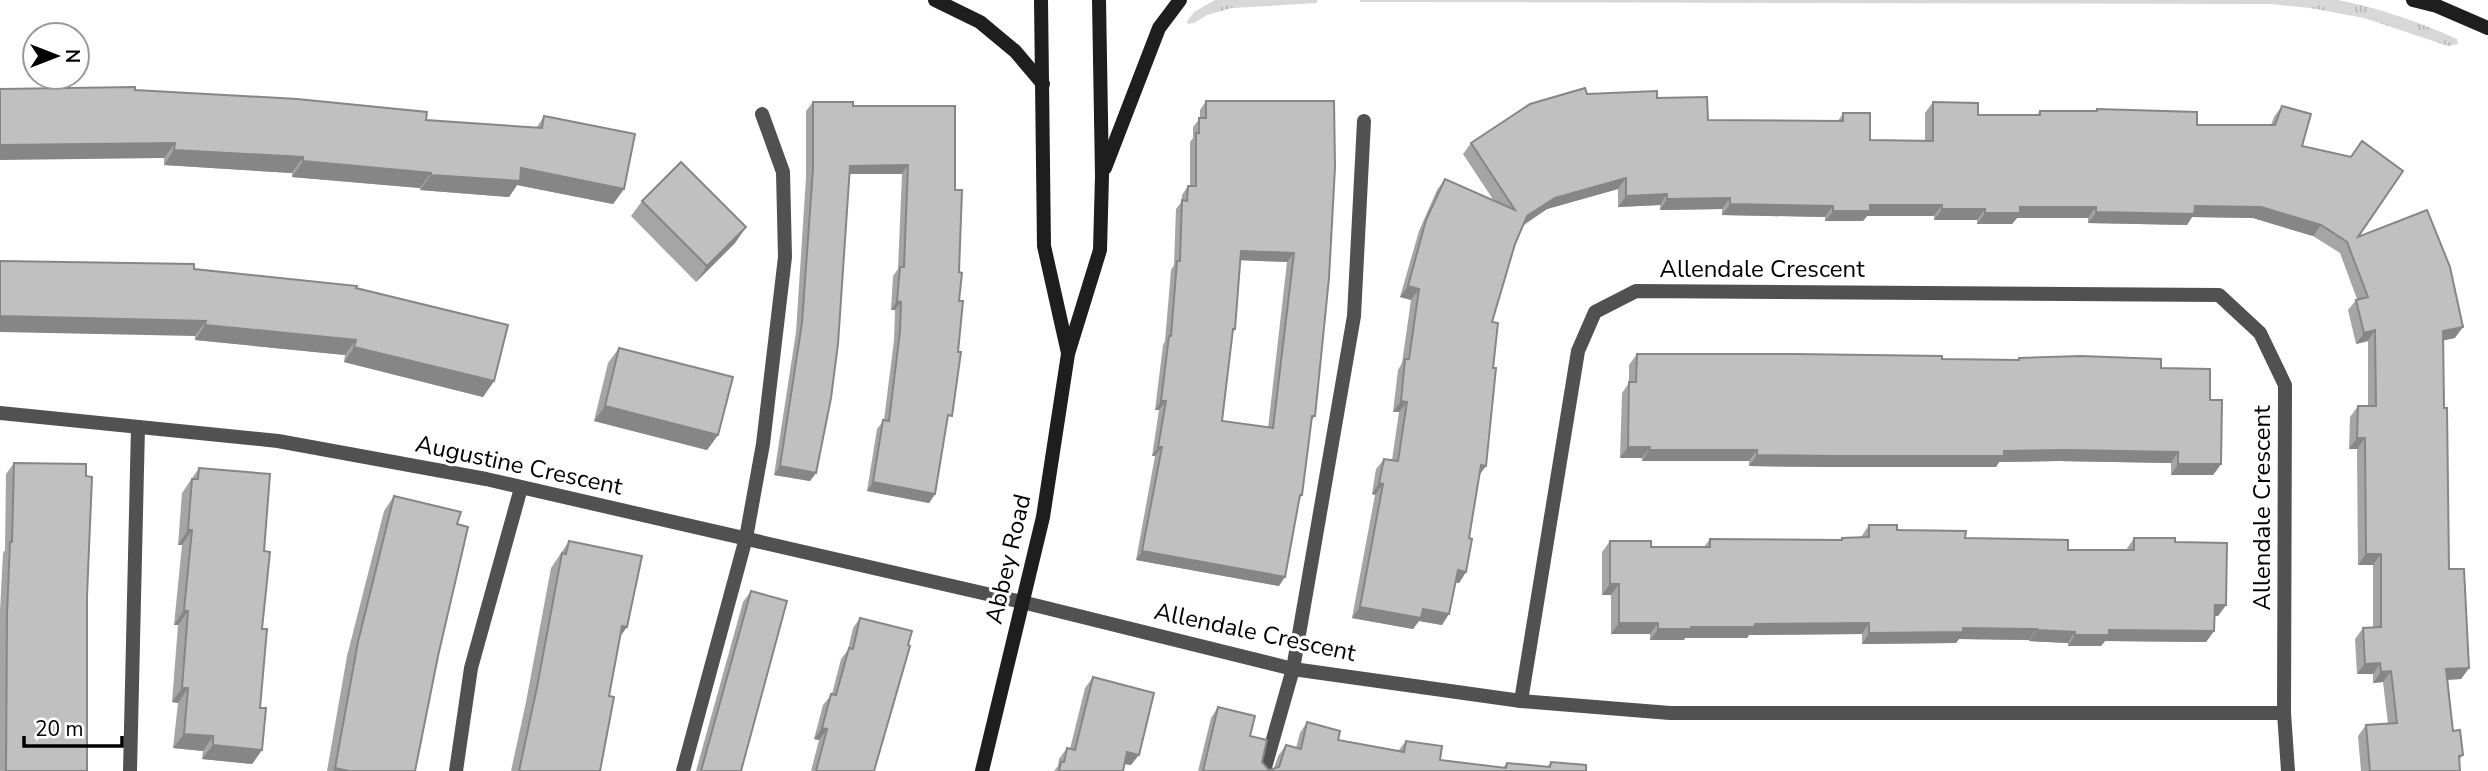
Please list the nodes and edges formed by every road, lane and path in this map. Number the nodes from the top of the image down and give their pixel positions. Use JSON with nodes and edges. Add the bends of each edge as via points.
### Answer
{"nodes":[{"id":1,"x":935,"y":0,"type":"edge"},
{"id":2,"x":1041,"y":0,"type":"edge"},
{"id":3,"x":1099,"y":0,"type":"edge"},
{"id":4,"x":1180,"y":0,"type":"edge"},
{"id":5,"x":2413,"y":0,"type":"edge"},
{"id":6,"x":2488,"y":29,"type":"edge"},
{"id":7,"x":1042,"y":84,"type":"junction"},
{"id":8,"x":762,"y":114,"type":"dead end"},
{"id":9,"x":1364,"y":121,"type":"dead end"},
{"id":10,"x":1102,"y":176,"type":"junction"},
{"id":11,"x":1068,"y":354,"type":"junction"},
{"id":12,"x":0,"y":413,"type":"edge"},
{"id":13,"x":138,"y":427,"type":"junction"},
{"id":14,"x":521,"y":488,"type":"junction"},
{"id":15,"x":746,"y":538,"type":"junction"},
{"id":16,"x":1022,"y":602,"type":"junction"},
{"id":17,"x":1293,"y":669,"type":"junction"},
{"id":18,"x":1521,"y":701,"type":"junction"},
{"id":19,"x":2284,"y":713,"type":"junction"},
{"id":20,"x":130,"y":771,"type":"edge"},
{"id":21,"x":456,"y":771,"type":"edge"},
{"id":22,"x":683,"y":771,"type":"edge"},
{"id":23,"x":982,"y":771,"type":"edge"},
{"id":24,"x":1264,"y":771,"type":"edge"},
{"id":25,"x":2288,"y":771,"type":"edge"}],
"edges":[{"from":1,"to":7,"type":"street","via":[[980,22],[1015,51]]},
{"from":2,"to":7,"type":"street","name":"Abbey Road"},
{"from":3,"to":10,"type":"street","name":"Abbey Road"},
{"from":4,"to":10,"type":"street","via":[[1159,28]]},
{"from":5,"to":6,"type":"street"},
{"from":7,"to":11,"type":"street","name":"Abbey Road","via":[[1044,246]]},
{"from":8,"to":15,"type":"street","via":[[783,172],[785,257],[763,444]]},
{"from":9,"to":17,"type":"street","via":[[1354,316]]},
{"from":10,"to":11,"type":"street","name":"Abbey Road","via":[[1100,250]]},
{"from":11,"to":16,"type":"street","name":"Abbey Road","via":[[1043,517]]},
{"from":12,"to":13,"type":"street","name":"Augustine Crescent"},
{"from":13,"to":14,"type":"street","name":"Augustine Crescent","via":[[278,441]]},
{"from":13,"to":20,"type":"street"},
{"from":14,"to":15,"type":"street","name":"Augustine Crescent"},
{"from":14,"to":21,"type":"street","via":[[471,668]]},
{"from":15,"to":16,"type":"street","name":"Augustine Crescent"},
{"from":15,"to":22,"type":"street"},
{"from":16,"to":17,"type":"street","name":"Allendale Crescent"},
{"from":16,"to":23,"type":"street","name":"Abbey Road"},
{"from":17,"to":18,"type":"street","name":"Allendale Crescent"},
{"from":17,"to":24,"type":"street"},
{"from":18,"to":19,"type":"street","name":"Allendale Crescent","via":[[1670,713]]},
{"from":18,"to":19,"type":"street","name":"Allendale Crescent","via":[[1578,351],[1595,312],[1636,291],[2219,295],[2260,333],[2285,385]]},
{"from":19,"to":25,"type":"street"}]}
